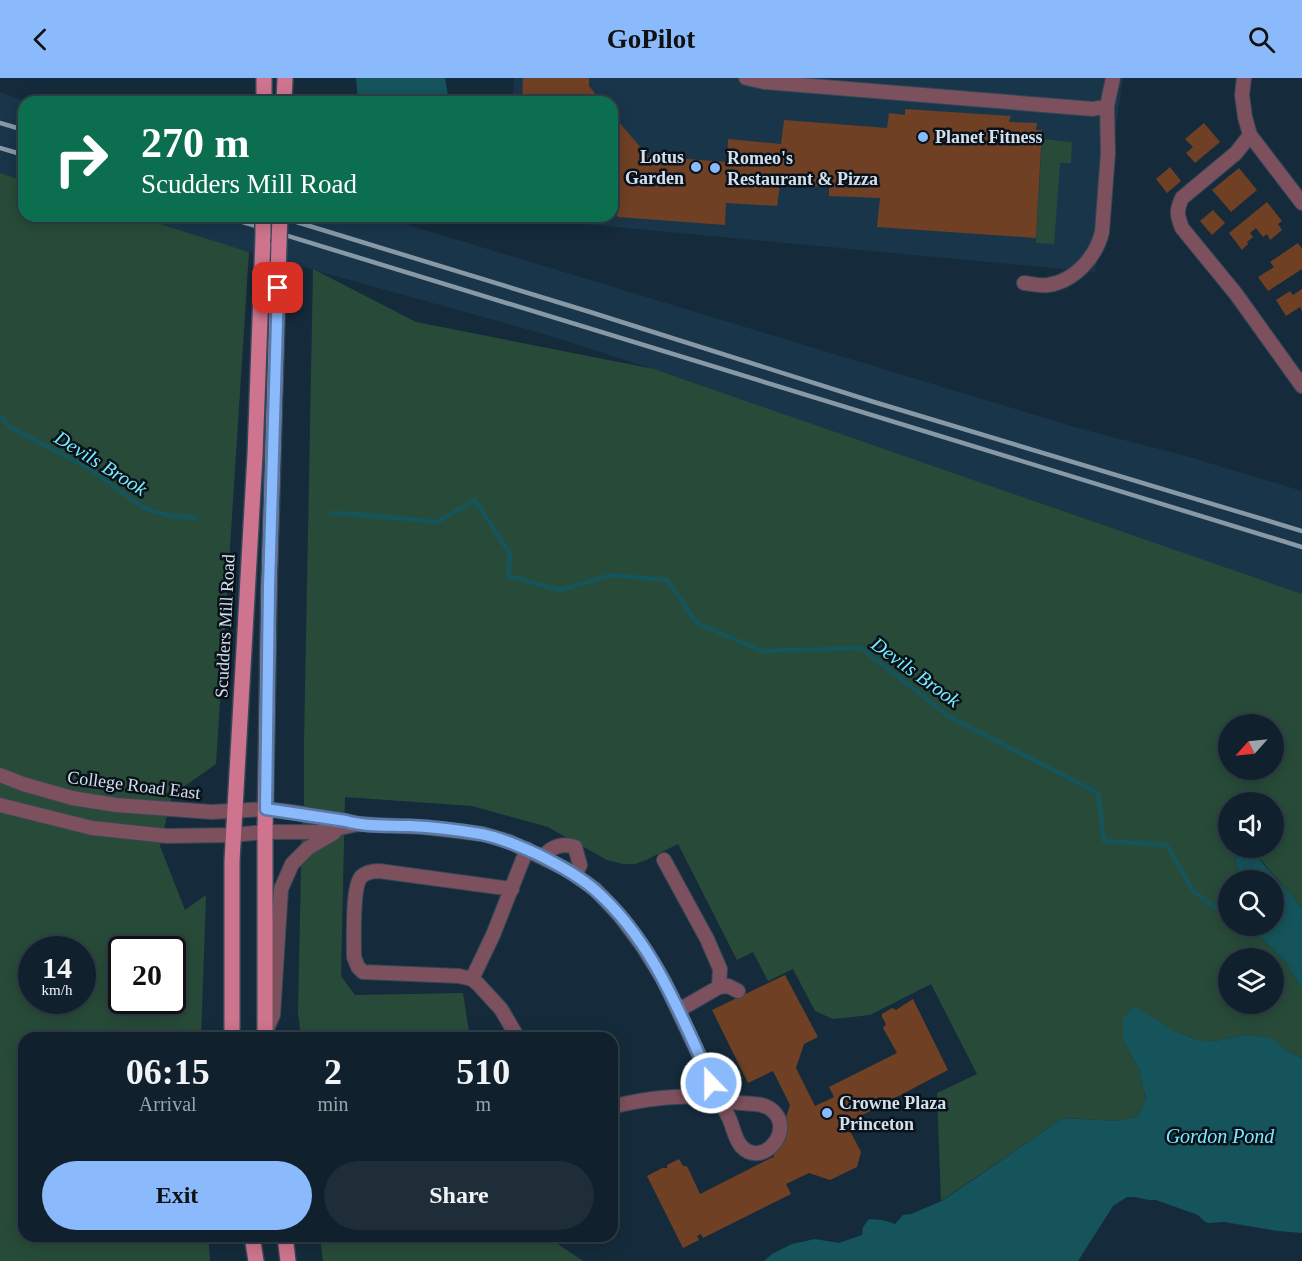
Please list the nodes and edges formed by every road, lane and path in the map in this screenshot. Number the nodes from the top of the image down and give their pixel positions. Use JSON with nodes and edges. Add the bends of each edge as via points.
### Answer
{"nodes":[{"id":1,"x":264,"y":78,"type":"edge"},
{"id":2,"x":285,"y":78,"type":"edge"},
{"id":3,"x":746,"y":78,"type":"edge"},
{"id":4,"x":1113,"y":78,"type":"edge"},
{"id":5,"x":1244,"y":78,"type":"edge"},
{"id":6,"x":264,"y":96,"type":"edge"},
{"id":7,"x":284,"y":96,"type":"edge"},
{"id":8,"x":1107,"y":106,"type":"junction"},
{"id":9,"x":1250,"y":135,"type":"junction"},
{"id":10,"x":1302,"y":203,"type":"edge"},
{"id":11,"x":263,"y":222,"type":"edge"},
{"id":12,"x":280,"y":222,"type":"edge"},
{"id":13,"x":1024,"y":283,"type":"dead end"},
{"id":14,"x":1302,"y":386,"type":"edge"},
{"id":15,"x":0,"y":775,"type":"edge"},
{"id":16,"x":0,"y":805,"type":"edge"},
{"id":17,"x":266,"y":809,"type":"junction"},
{"id":18,"x":234,"y":811,"type":"junction"},
{"id":19,"x":358,"y":824,"type":"junction"},
{"id":20,"x":265,"y":832,"type":"junction"},
{"id":21,"x":233,"y":835,"type":"junction"},
{"id":22,"x":527,"y":849,"type":"junction"},
{"id":23,"x":543,"y":857,"type":"junction"},
{"id":24,"x":664,"y":860,"type":"dead end"},
{"id":25,"x":575,"y":875,"type":"junction"},
{"id":26,"x":512,"y":889,"type":"junction"},
{"id":27,"x":472,"y":979,"type":"junction"},
{"id":28,"x":718,"y":987,"type":"junction"},
{"id":29,"x":738,"y":991,"type":"dead end"},
{"id":30,"x":679,"y":1010,"type":"junction"},
{"id":31,"x":232,"y":1032,"type":"edge"},
{"id":32,"x":265,"y":1032,"type":"edge"},
{"id":33,"x":266,"y":1032,"type":"edge"},
{"id":34,"x":514,"y":1032,"type":"edge"},
{"id":35,"x":716,"y":1096,"type":"junction"},
{"id":36,"x":618,"y":1105,"type":"edge"},
{"id":37,"x":253,"y":1242,"type":"edge"},
{"id":38,"x":286,"y":1242,"type":"edge"},
{"id":39,"x":256,"y":1261,"type":"edge"},
{"id":40,"x":288,"y":1261,"type":"edge"}],
"edges":[{"from":1,"to":6,"type":"main road"},
{"from":2,"to":7,"type":"main road"},
{"from":3,"to":8,"type":"street","via":[[1044,106]]},
{"from":4,"to":8,"type":"street"},
{"from":5,"to":9,"type":"street","via":[[1242,95]]},
{"from":8,"to":13,"type":"street","via":[[1108,153],[1100,241],[1089,260],[1075,273],[1046,285]]},
{"from":9,"to":10,"type":"street"},
{"from":9,"to":14,"type":"street","via":[[1236,153],[1182,198],[1177,216],[1182,228],[1236,294]]},
{"from":11,"to":18,"type":"main road","name":"Scudders Mill Road","bridge":true,"via":[[255,454]]},
{"from":12,"to":17,"type":"main road","bridge":true},
{"from":15,"to":18,"type":"street","name":"College Road East","via":[[72,798]]},
{"from":16,"to":21,"type":"street","via":[[92,828],[167,836]]},
{"from":17,"to":18,"type":"street","name":"College Road East"},
{"from":17,"to":19,"type":"street","name":"College Road East"},
{"from":17,"to":20,"type":"main road"},
{"from":18,"to":21,"type":"main road","name":"Scudders Mill Road"},
{"from":19,"to":20,"type":"street","via":[[322,832]]},
{"from":19,"to":22,"type":"street","via":[[483,834]]},
{"from":19,"to":33,"type":"street","via":[[308,848],[285,877],[273,1015]]},
{"from":20,"to":21,"type":"street"},
{"from":20,"to":32,"type":"main road"},
{"from":21,"to":31,"type":"main road","name":"Scudders Mill Road"},
{"from":22,"to":23,"type":"street"},
{"from":22,"to":26,"type":"street"},
{"from":23,"to":25,"type":"street"},
{"from":23,"to":25,"type":"street","via":[[566,844],[575,848],[580,865]]},
{"from":24,"to":28,"type":"street","via":[[720,969]]},
{"from":25,"to":30,"type":"street","via":[[595,889],[644,947]]},
{"from":26,"to":27,"type":"street"},
{"from":26,"to":27,"type":"street","via":[[379,871],[361,877],[356,889],[354,957],[363,972]]},
{"from":27,"to":34,"type":"street","via":[[501,1010]]},
{"from":28,"to":29,"type":"street"},
{"from":28,"to":30,"type":"street"},
{"from":30,"to":35,"type":"street"},
{"from":35,"to":35,"type":"street","via":[[740,1145],[749,1152],[760,1153],[776,1143],[781,1127],[772,1110]]},
{"from":35,"to":36,"type":"street","via":[[637,1100]]},
{"from":37,"to":39,"type":"main road"},
{"from":38,"to":40,"type":"main road"}]}
